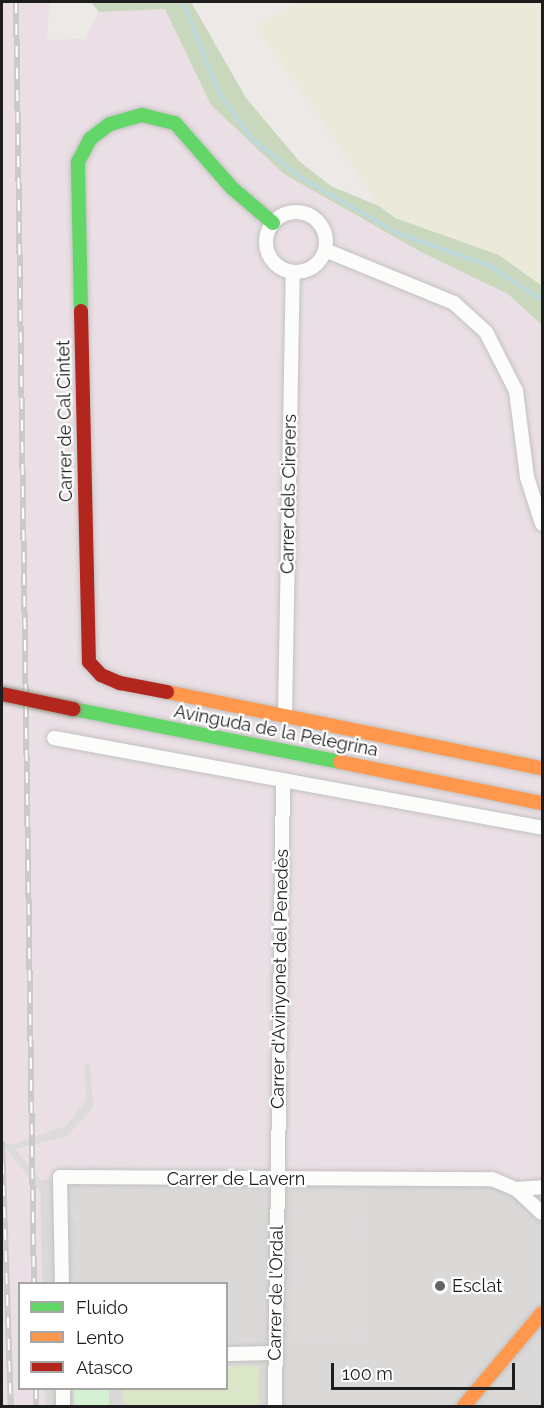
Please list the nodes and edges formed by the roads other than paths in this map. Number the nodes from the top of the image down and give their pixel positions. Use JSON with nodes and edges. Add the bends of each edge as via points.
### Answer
{"nodes":[{"id":1,"x":273,"y":224,"type":"junction"},
{"id":2,"x":325,"y":250,"type":"junction"},
{"id":3,"x":293,"y":272,"type":"junction"},
{"id":4,"x":543,"y":524,"type":"edge"},
{"id":5,"x":101,"y":675,"type":"joint"},
{"id":6,"x":2,"y":694,"type":"edge"},
{"id":7,"x":285,"y":716,"type":"junction"},
{"id":8,"x":54,"y":738,"type":"dead end"},
{"id":9,"x":543,"y":768,"type":"edge"},
{"id":10,"x":283,"y":780,"type":"junction"},
{"id":11,"x":543,"y":803,"type":"edge"},
{"id":12,"x":543,"y":828,"type":"edge"},
{"id":13,"x":278,"y":1179,"type":"junction"},
{"id":14,"x":543,"y":1187,"type":"edge"},
{"id":15,"x":516,"y":1189,"type":"junction"},
{"id":16,"x":543,"y":1213,"type":"edge"},
{"id":17,"x":62,"y":1282,"type":"edge"},
{"id":18,"x":543,"y":1313,"type":"edge"},
{"id":19,"x":274,"y":1353,"type":"junction"},
{"id":20,"x":228,"y":1354,"type":"edge"},
{"id":21,"x":63,"y":1390,"type":"edge"},
{"id":22,"x":63,"y":1407,"type":"edge"},
{"id":23,"x":275,"y":1407,"type":"edge"},
{"id":24,"x":464,"y":1407,"type":"edge"}],
"edges":[{"from":1,"to":2,"type":"street","via":[[284,214],[308,214],[324,229]]},
{"from":1,"to":3,"type":"street","via":[[267,249],[281,268]]},
{"from":1,"to":5,"type":"street","name":"Carrer de Cal Cintet","via":[[232,188],[174,123],[142,115],[110,124],[90,139],[78,162],[87,648],[89,662]]},
{"from":2,"to":3,"type":"street","via":[[317,264]]},
{"from":2,"to":4,"type":"street","via":[[453,303],[486,332],[516,390],[527,477]]},
{"from":3,"to":7,"type":"street","name":"Carrer dels Cirerers"},
{"from":5,"to":7,"type":"street","name":"Avinguda de la Pelegrina","via":[[130,685]]},
{"from":6,"to":11,"type":"street","name":"Avinguda de la Pelegrina","bridge":true},
{"from":7,"to":9,"type":"street","name":"Avinguda de la Pelegrina"},
{"from":8,"to":10,"type":"street"},
{"from":10,"to":12,"type":"street"},
{"from":10,"to":13,"type":"street","name":"Carrer d'Avinyonet del Penedès"},
{"from":13,"to":15,"type":"street","name":"Carrer de Lavern","via":[[492,1179]]},
{"from":13,"to":17,"type":"street","name":"Carrer de Lavern","via":[[60,1177]]},
{"from":13,"to":19,"type":"street","name":"Carrer de l'Ordal"},
{"from":14,"to":15,"type":"street","name":"Carrer de Lavern"},
{"from":15,"to":16,"type":"street","name":"Carrer de Lavern"},
{"from":18,"to":24,"type":"street"},
{"from":19,"to":20,"type":"street"},
{"from":19,"to":23,"type":"street","name":"Carrer de l'Ordal"},
{"from":21,"to":22,"type":"street"}]}
